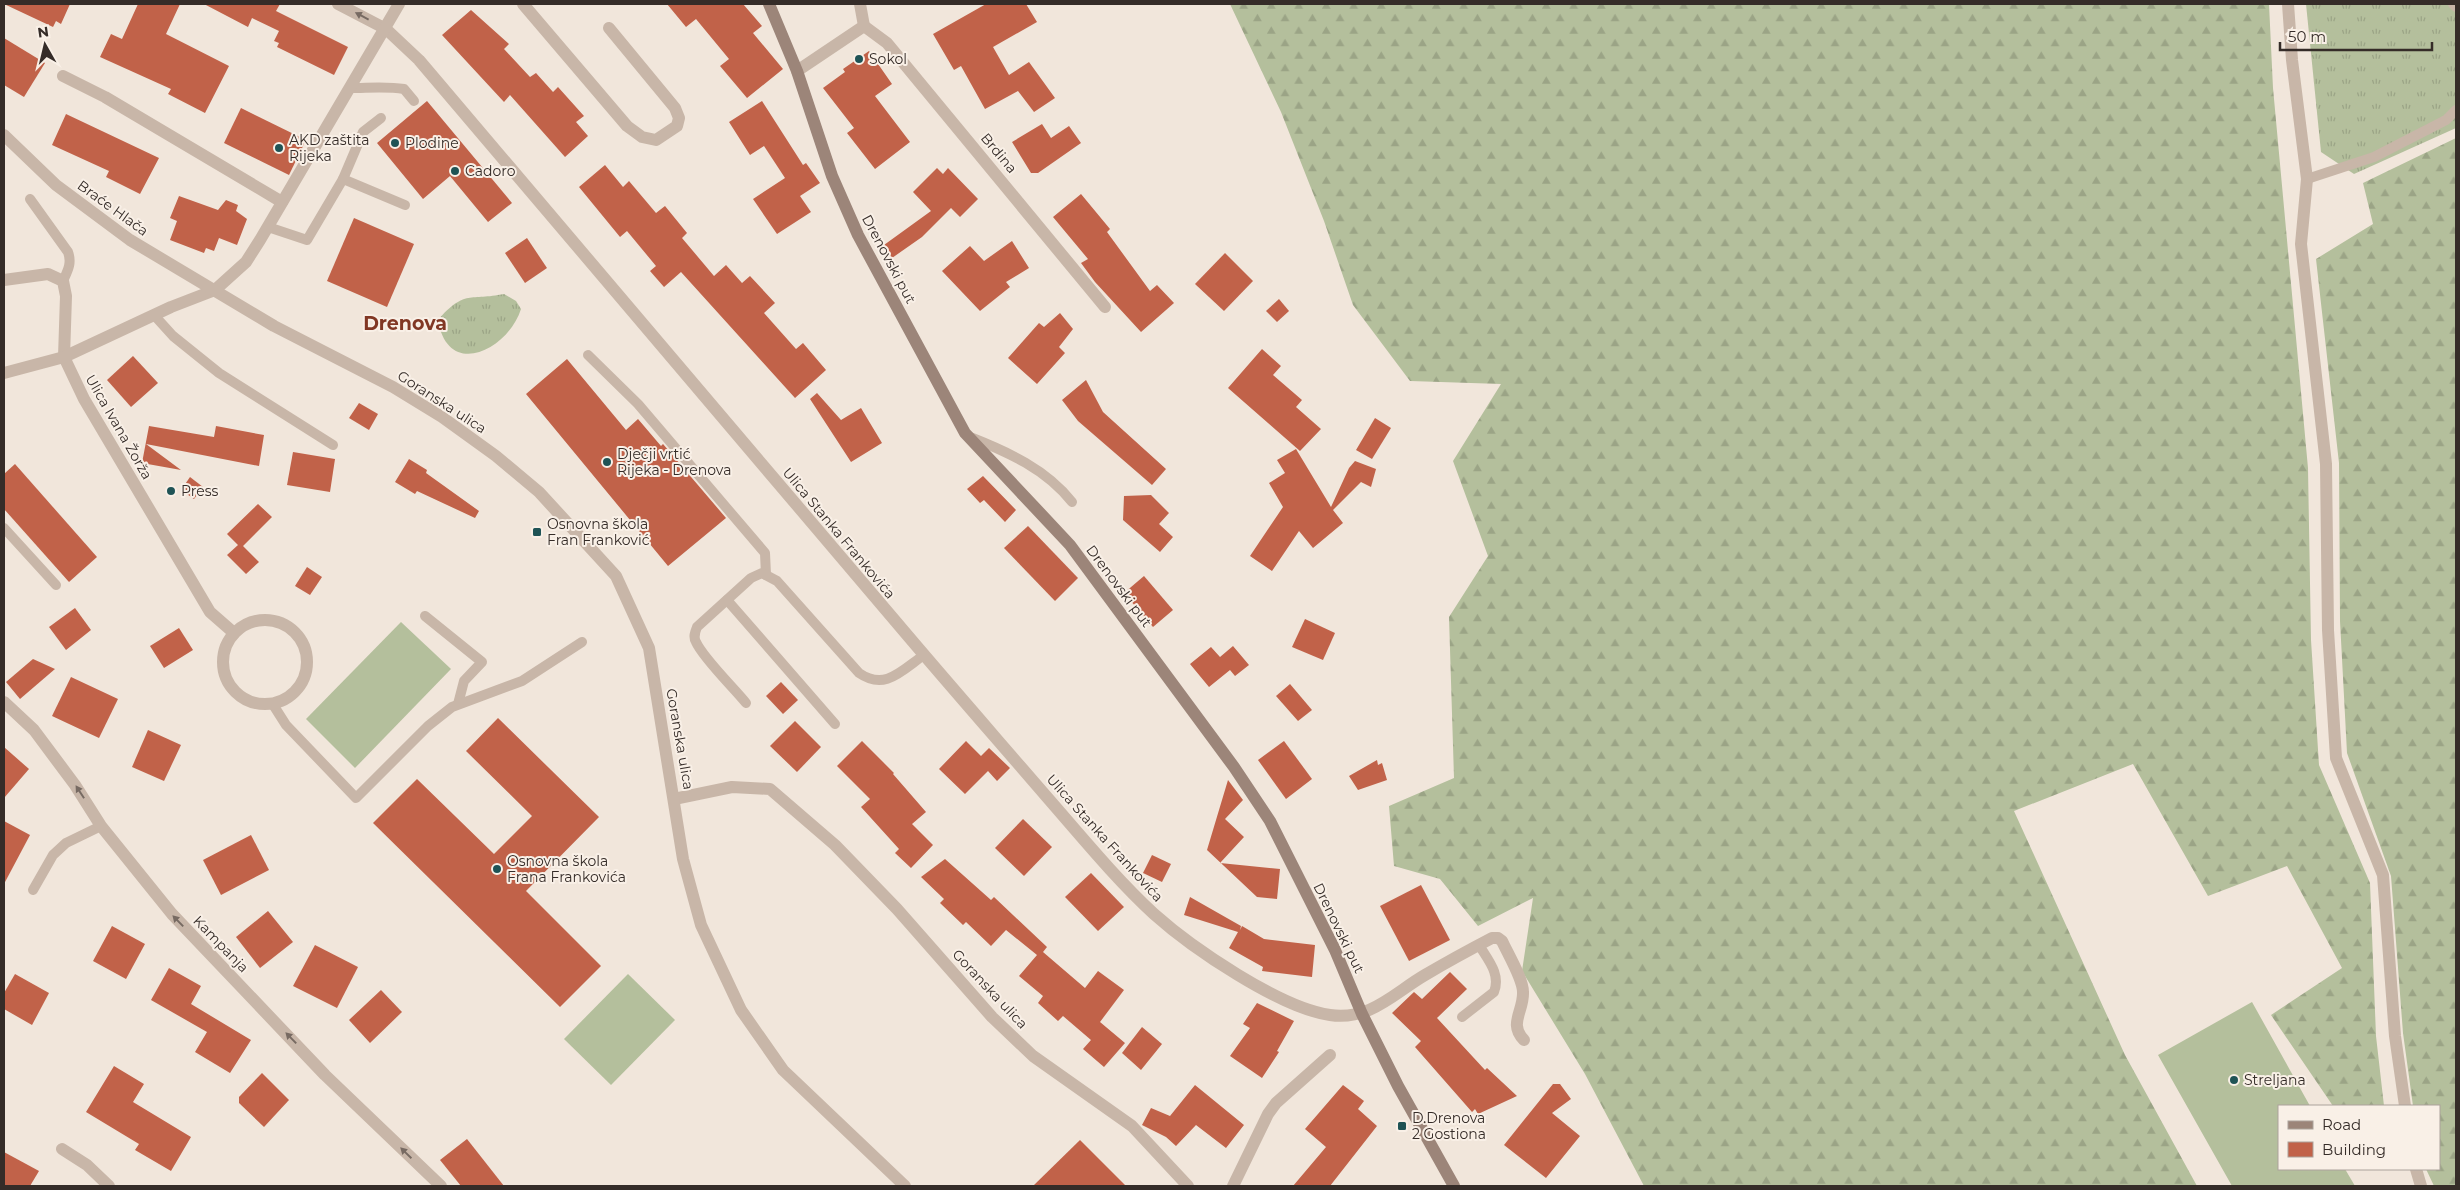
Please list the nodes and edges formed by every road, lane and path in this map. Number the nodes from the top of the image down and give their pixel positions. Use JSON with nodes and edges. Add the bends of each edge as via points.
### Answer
{"nodes":[{"id":1,"x":338,"y":4,"type":"edge"},
{"id":2,"x":399,"y":4,"type":"edge"},
{"id":3,"x":523,"y":4,"type":"edge"},
{"id":4,"x":770,"y":4,"type":"edge"},
{"id":5,"x":860,"y":4,"type":"edge"},
{"id":6,"x":2288,"y":4,"type":"edge"},
{"id":7,"x":2453,"y":4,"type":"edge"},
{"id":8,"x":2456,"y":7,"type":"edge"},
{"id":9,"x":864,"y":26,"type":"junction"},
{"id":10,"x":609,"y":28,"type":"dead end"},
{"id":11,"x":386,"y":29,"type":"junction"},
{"id":12,"x":797,"y":71,"type":"junction"},
{"id":13,"x":63,"y":76,"type":"dead end"},
{"id":14,"x":350,"y":88,"type":"junction"},
{"id":15,"x":414,"y":101,"type":"dead end"},
{"id":16,"x":2456,"y":110,"type":"edge"},
{"id":17,"x":381,"y":118,"type":"dead end"},
{"id":18,"x":4,"y":135,"type":"edge"},
{"id":19,"x":344,"y":179,"type":"junction"},
{"id":20,"x":2308,"y":179,"type":"junction"},
{"id":21,"x":30,"y":199,"type":"dead end"},
{"id":22,"x":282,"y":202,"type":"junction"},
{"id":23,"x":405,"y":205,"type":"dead end"},
{"id":24,"x":268,"y":227,"type":"junction"},
{"id":25,"x":4,"y":280,"type":"edge"},
{"id":26,"x":63,"y":281,"type":"junction"},
{"id":27,"x":215,"y":290,"type":"junction"},
{"id":28,"x":1106,"y":307,"type":"dead end"},
{"id":29,"x":154,"y":315,"type":"junction"},
{"id":30,"x":588,"y":355,"type":"dead end"},
{"id":31,"x":64,"y":357,"type":"junction"},
{"id":32,"x":4,"y":372,"type":"edge"},
{"id":33,"x":969,"y":436,"type":"junction"},
{"id":34,"x":333,"y":445,"type":"dead end"},
{"id":35,"x":1072,"y":502,"type":"dead end"},
{"id":36,"x":4,"y":528,"type":"edge"},
{"id":37,"x":766,"y":575,"type":"junction"},
{"id":38,"x":56,"y":585,"type":"dead end"},
{"id":39,"x":727,"y":600,"type":"junction"},
{"id":40,"x":425,"y":616,"type":"dead end"},
{"id":41,"x":234,"y":633,"type":"junction"},
{"id":42,"x":582,"y":642,"type":"dead end"},
{"id":43,"x":924,"y":654,"type":"junction"},
{"id":44,"x":4,"y":702,"type":"edge"},
{"id":45,"x":272,"y":703,"type":"junction"},
{"id":46,"x":746,"y":703,"type":"dead end"},
{"id":47,"x":458,"y":704,"type":"junction"},
{"id":48,"x":835,"y":724,"type":"dead end"},
{"id":49,"x":674,"y":799,"type":"junction"},
{"id":50,"x":101,"y":826,"type":"junction"},
{"id":51,"x":33,"y":890,"type":"dead end"},
{"id":52,"x":1479,"y":945,"type":"junction"},
{"id":53,"x":1362,"y":1014,"type":"junction"},
{"id":54,"x":1462,"y":1017,"type":"dead end"},
{"id":55,"x":1524,"y":1040,"type":"dead end"},
{"id":56,"x":1330,"y":1056,"type":"dead end"},
{"id":57,"x":2404,"y":1105,"type":"edge"},
{"id":58,"x":62,"y":1149,"type":"dead end"},
{"id":59,"x":2416,"y":1170,"type":"edge"},
{"id":60,"x":109,"y":1186,"type":"edge"},
{"id":61,"x":442,"y":1186,"type":"edge"},
{"id":62,"x":906,"y":1186,"type":"edge"},
{"id":63,"x":1188,"y":1186,"type":"edge"},
{"id":64,"x":1233,"y":1186,"type":"edge"},
{"id":65,"x":1454,"y":1186,"type":"edge"},
{"id":66,"x":2422,"y":1186,"type":"edge"}],
"edges":[{"from":11,"to":1,"type":"street","name":"Ulica Stanka Frankovića","one_way":true},
{"from":2,"to":11,"type":"street"},
{"from":3,"to":10,"type":"street","via":[[627,126],[642,137],[656,140],[678,126],[675,108]]},
{"from":4,"to":12,"type":"main road","name":"Drenovski put"},
{"from":5,"to":9,"type":"street"},
{"from":6,"to":20,"type":"street"},
{"from":7,"to":8,"type":"lane"},
{"from":9,"to":12,"type":"street"},
{"from":9,"to":28,"type":"street","name":"Brdina","via":[[893,51]]},
{"from":11,"to":14,"type":"street"},
{"from":11,"to":43,"type":"street","name":"Ulica Stanka Frankovića","via":[[452,98]]},
{"from":12,"to":33,"type":"main road","name":"Drenovski put","via":[[832,176],[858,235]]},
{"from":13,"to":22,"type":"street"},
{"from":14,"to":15,"type":"lane","via":[[404,89]]},
{"from":14,"to":22,"type":"street"},
{"from":16,"to":20,"type":"lane","via":[[2446,120],[2374,157]]},
{"from":17,"to":19,"type":"lane","via":[[363,132]]},
{"from":18,"to":27,"type":"street","name":"Braće Hlača","via":[[56,185],[100,218],[130,240]]},
{"from":19,"to":23,"type":"lane"},
{"from":19,"to":24,"type":"lane","via":[[307,240]]},
{"from":20,"to":57,"type":"street","via":[[2301,244],[2326,464],[2328,630],[2336,758],[2383,875],[2395,1036]]},
{"from":21,"to":26,"type":"lane","via":[[68,252],[70,267]]},
{"from":22,"to":24,"type":"street"},
{"from":24,"to":27,"type":"street","via":[[246,262]]},
{"from":25,"to":26,"type":"street","via":[[48,274]]},
{"from":26,"to":31,"type":"street","name":"Ulica Ivana Žorža","via":[[66,296]]},
{"from":27,"to":29,"type":"street"},
{"from":27,"to":49,"type":"street","name":"Goranska ulica","via":[[282,330],[394,387],[450,422],[539,492],[616,576],[649,648]]},
{"from":29,"to":31,"type":"street"},
{"from":29,"to":34,"type":"lane","via":[[173,336],[219,373]]},
{"from":30,"to":37,"type":"lane","via":[[638,404],[765,553]]},
{"from":31,"to":32,"type":"street"},
{"from":31,"to":41,"type":"street","name":"Ulica Ivana Žorža","via":[[84,399],[210,612]]},
{"from":33,"to":35,"type":"lane","via":[[1003,450],[1044,474]]},
{"from":33,"to":53,"type":"main road","name":"Drenovski put","via":[[1070,545],[1234,767],[1270,821],[1335,950]]},
{"from":36,"to":38,"type":"lane"},
{"from":37,"to":39,"type":"lane","via":[[751,578]]},
{"from":37,"to":43,"type":"lane","via":[[777,581],[858,673],[870,680],[876,682],[891,678]]},
{"from":39,"to":46,"type":"lane","via":[[697,627],[694,635],[706,656]]},
{"from":39,"to":48,"type":"lane"},
{"from":40,"to":47,"type":"lane","via":[[482,662],[464,681]]},
{"from":41,"to":45,"type":"street","via":[[226,645],[223,665],[228,681],[246,699]]},
{"from":41,"to":45,"type":"street","via":[[244,625],[262,619],[278,621],[296,632],[304,643],[308,657],[301,684],[291,695]]},
{"from":42,"to":47,"type":"lane","via":[[522,681]]},
{"from":43,"to":53,"type":"street","name":"Ulica Stanka Frankovića","via":[[1133,894],[1177,933],[1224,966],[1303,1008],[1347,1017]]},
{"from":50,"to":44,"type":"street","name":"Kampanja","one_way":true,"via":[[34,730]]},
{"from":45,"to":47,"type":"lane","via":[[286,725],[356,798],[428,726]]},
{"from":49,"to":62,"type":"street","via":[[683,859],[701,925],[741,1010],[783,1070]]},
{"from":49,"to":63,"type":"street","name":"Goranska ulica","via":[[732,787],[770,790],[835,845],[1033,1056],[1132,1126]]},
{"from":50,"to":51,"type":"lane","via":[[66,843],[53,855]]},
{"from":61,"to":50,"type":"street","name":"Kampanja","one_way":true,"via":[[325,1075],[172,914]]},
{"from":52,"to":53,"type":"street","via":[[1421,977],[1384,1004]]},
{"from":52,"to":54,"type":"lane","via":[[1494,971],[1496,986],[1494,992]]},
{"from":52,"to":55,"type":"street","via":[[1494,937],[1502,942],[1524,990],[1516,1027]]},
{"from":53,"to":65,"type":"main road","name":"Drenovski put"},
{"from":56,"to":64,"type":"street","via":[[1276,1103]]},
{"from":58,"to":60,"type":"street","via":[[87,1165]]},
{"from":59,"to":66,"type":"street"}]}
